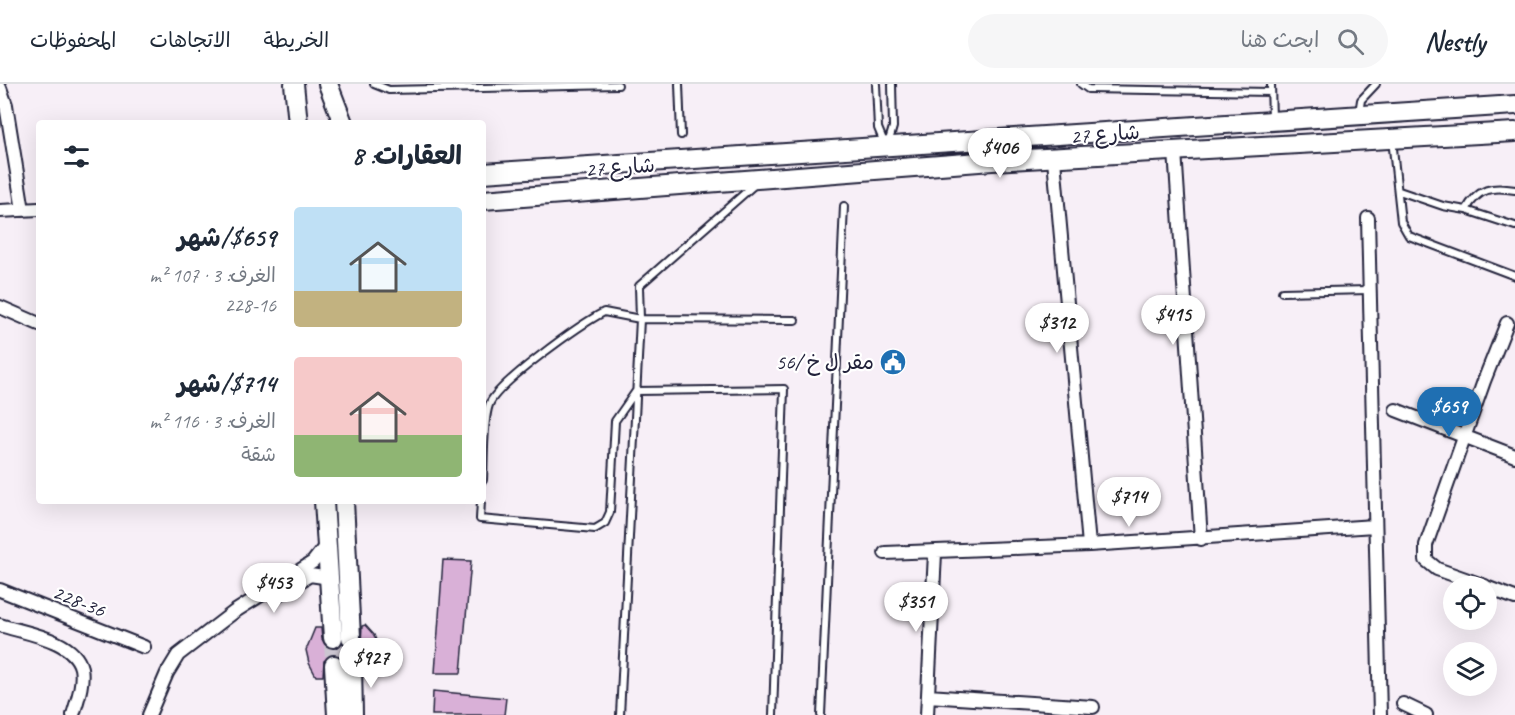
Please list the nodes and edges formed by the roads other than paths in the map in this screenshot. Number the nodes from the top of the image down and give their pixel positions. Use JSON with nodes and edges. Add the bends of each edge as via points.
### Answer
{"nodes":[{"id":1,"x":294,"y":84,"type":"edge"},
{"id":2,"x":326,"y":84,"type":"edge"},
{"id":3,"x":374,"y":84,"type":"edge"},
{"id":4,"x":679,"y":84,"type":"edge"},
{"id":5,"x":876,"y":84,"type":"edge"},
{"id":6,"x":892,"y":84,"type":"edge"},
{"id":7,"x":1081,"y":84,"type":"edge"},
{"id":8,"x":1271,"y":84,"type":"edge"},
{"id":9,"x":1376,"y":84,"type":"edge"},
{"id":10,"x":618,"y":85,"type":"edge"},
{"id":11,"x":502,"y":86,"type":"edge"},
{"id":12,"x":1227,"y":87,"type":"edge"},
{"id":13,"x":0,"y":88,"type":"edge"},
{"id":14,"x":1271,"y":92,"type":"junction"},
{"id":15,"x":1515,"y":105,"type":"edge"},
{"id":16,"x":1359,"y":116,"type":"junction"},
{"id":17,"x":298,"y":120,"type":"edge"},
{"id":18,"x":331,"y":120,"type":"edge"},
{"id":19,"x":342,"y":120,"type":"edge"},
{"id":20,"x":1272,"y":123,"type":"junction"},
{"id":21,"x":1515,"y":132,"type":"edge"},
{"id":22,"x":681,"y":135,"type":"dead end"},
{"id":23,"x":1392,"y":138,"type":"junction"},
{"id":24,"x":990,"y":140,"type":"junction"},
{"id":25,"x":886,"y":147,"type":"junction"},
{"id":26,"x":1174,"y":151,"type":"junction"},
{"id":27,"x":1054,"y":160,"type":"junction"},
{"id":28,"x":992,"y":161,"type":"junction"},
{"id":29,"x":888,"y":169,"type":"junction"},
{"id":30,"x":486,"y":173,"type":"edge"},
{"id":31,"x":761,"y":178,"type":"junction"},
{"id":32,"x":1515,"y":189,"type":"edge"},
{"id":33,"x":1399,"y":191,"type":"junction"},
{"id":34,"x":486,"y":200,"type":"edge"},
{"id":35,"x":844,"y":206,"type":"dead end"},
{"id":36,"x":36,"y":209,"type":"edge"},
{"id":37,"x":23,"y":210,"type":"junction"},
{"id":38,"x":1466,"y":210,"type":"junction"},
{"id":39,"x":0,"y":211,"type":"edge"},
{"id":40,"x":1368,"y":218,"type":"dead end"},
{"id":41,"x":1515,"y":226,"type":"edge"},
{"id":42,"x":1515,"y":276,"type":"edge"},
{"id":43,"x":1369,"y":290,"type":"junction"},
{"id":44,"x":1282,"y":292,"type":"dead end"},
{"id":45,"x":0,"y":307,"type":"edge"},
{"id":46,"x":640,"y":319,"type":"junction"},
{"id":47,"x":795,"y":320,"type":"dead end"},
{"id":48,"x":1507,"y":322,"type":"dead end"},
{"id":49,"x":36,"y":323,"type":"edge"},
{"id":50,"x":636,"y":391,"type":"junction"},
{"id":51,"x":1396,"y":410,"type":"dead end"},
{"id":52,"x":1466,"y":437,"type":"junction"},
{"id":53,"x":486,"y":442,"type":"edge"},
{"id":54,"x":1515,"y":456,"type":"edge"},
{"id":55,"x":324,"y":504,"type":"edge"},
{"id":56,"x":344,"y":504,"type":"edge"},
{"id":57,"x":481,"y":504,"type":"edge"},
{"id":58,"x":1374,"y":526,"type":"junction"},
{"id":59,"x":1201,"y":539,"type":"junction"},
{"id":60,"x":328,"y":542,"type":"junction"},
{"id":61,"x":1089,"y":545,"type":"junction"},
{"id":62,"x":885,"y":553,"type":"dead end"},
{"id":63,"x":935,"y":553,"type":"junction"},
{"id":64,"x":1456,"y":576,"type":"edge"},
{"id":65,"x":330,"y":578,"type":"junction"},
{"id":66,"x":0,"y":590,"type":"edge"},
{"id":67,"x":1497,"y":591,"type":"edge"},
{"id":68,"x":1515,"y":598,"type":"edge"},
{"id":69,"x":224,"y":622,"type":"junction"},
{"id":70,"x":0,"y":625,"type":"edge"},
{"id":71,"x":144,"y":647,"type":"dead end"},
{"id":72,"x":928,"y":696,"type":"junction"},
{"id":73,"x":1403,"y":704,"type":"dead end"},
{"id":74,"x":1094,"y":707,"type":"dead end"},
{"id":75,"x":74,"y":715,"type":"edge"},
{"id":76,"x":149,"y":715,"type":"edge"},
{"id":77,"x":337,"y":715,"type":"edge"},
{"id":78,"x":353,"y":715,"type":"edge"},
{"id":79,"x":620,"y":715,"type":"edge"},
{"id":80,"x":773,"y":715,"type":"edge"},
{"id":81,"x":821,"y":715,"type":"edge"},
{"id":82,"x":927,"y":715,"type":"edge"},
{"id":83,"x":1380,"y":715,"type":"edge"},
{"id":84,"x":1426,"y":715,"type":"edge"}],
"edges":[{"from":1,"to":17,"type":"main road"},
{"from":2,"to":18,"type":"main road"},
{"from":2,"to":19,"type":"main road"},
{"from":3,"to":11,"type":"lane","via":[[389,90]]},
{"from":4,"to":22,"type":"lane"},
{"from":5,"to":25,"type":"lane","via":[[878,128]]},
{"from":6,"to":25,"type":"lane","via":[[893,127]]},
{"from":7,"to":12,"type":"lane","via":[[1088,89]]},
{"from":8,"to":14,"type":"lane"},
{"from":9,"to":16,"type":"lane","via":[[1361,100]]},
{"from":10,"to":11,"type":"lane"},
{"from":12,"to":14,"type":"lane"},
{"from":13,"to":37,"type":"street"},
{"from":14,"to":20,"type":"lane"},
{"from":15,"to":16,"type":"main road","name":"شارع 27"},
{"from":16,"to":20,"type":"main road","name":"شارع 27"},
{"from":20,"to":24,"type":"main road","name":"شارع 27"},
{"from":21,"to":23,"type":"main road","name":"شارع 27"},
{"from":23,"to":26,"type":"main road","name":"شارع 27"},
{"from":23,"to":33,"type":"lane"},
{"from":24,"to":25,"type":"main road","name":"شارع 27"},
{"from":24,"to":28,"type":"main road"},
{"from":25,"to":29,"type":"main road"},
{"from":25,"to":30,"type":"main road","name":"شارع 27"},
{"from":26,"to":27,"type":"main road","name":"شارع 27"},
{"from":26,"to":59,"type":"street"},
{"from":27,"to":28,"type":"main road","name":"شارع 27"},
{"from":27,"to":61,"type":"street"},
{"from":28,"to":29,"type":"main road","name":"شارع 27"},
{"from":29,"to":31,"type":"main road","name":"شارع 27"},
{"from":31,"to":34,"type":"main road","name":"شارع 27"},
{"from":31,"to":46,"type":"lane","via":[[639,286]]},
{"from":32,"to":38,"type":"lane","via":[[1496,187],[1481,191]]},
{"from":33,"to":38,"type":"lane"},
{"from":33,"to":42,"type":"lane","via":[[1401,222],[1409,236]]},
{"from":35,"to":81,"type":"lane"},
{"from":36,"to":37,"type":"street"},
{"from":37,"to":39,"type":"street"},
{"from":38,"to":41,"type":"lane"},
{"from":40,"to":43,"type":"street"},
{"from":43,"to":44,"type":"lane"},
{"from":43,"to":58,"type":"street"},
{"from":45,"to":49,"type":"street"},
{"from":46,"to":47,"type":"lane"},
{"from":46,"to":50,"type":"lane"},
{"from":46,"to":53,"type":"lane","via":[[604,312],[562,339],[502,387],[489,405]]},
{"from":48,"to":52,"type":"street"},
{"from":50,"to":57,"type":"lane","via":[[615,421],[610,512],[600,526],[595,529],[480,519]]},
{"from":50,"to":79,"type":"lane"},
{"from":50,"to":80,"type":"lane","via":[[784,389]]},
{"from":51,"to":52,"type":"street"},
{"from":52,"to":54,"type":"street"},
{"from":52,"to":64,"type":"street","via":[[1426,545],[1426,560]]},
{"from":55,"to":60,"type":"main road"},
{"from":56,"to":65,"type":"main road","via":[[342,638]]},
{"from":58,"to":59,"type":"street"},
{"from":58,"to":83,"type":"street"},
{"from":59,"to":61,"type":"street"},
{"from":60,"to":65,"type":"main road"},
{"from":60,"to":69,"type":"street","via":[[313,562]]},
{"from":61,"to":63,"type":"street"},
{"from":62,"to":63,"type":"street"},
{"from":63,"to":72,"type":"street"},
{"from":65,"to":69,"type":"street","via":[[306,577],[237,619]]},
{"from":66,"to":71,"type":"street","name":"228-36"},
{"from":67,"to":68,"type":"street"},
{"from":69,"to":76,"type":"street","via":[[186,648],[172,664]]},
{"from":70,"to":75,"type":"street","via":[[58,644],[75,655],[81,669]]},
{"from":72,"to":74,"type":"street"},
{"from":72,"to":82,"type":"street"},
{"from":73,"to":84,"type":"street"},
{"from":77,"to":78,"type":"main road","via":[[343,664]]}]}
